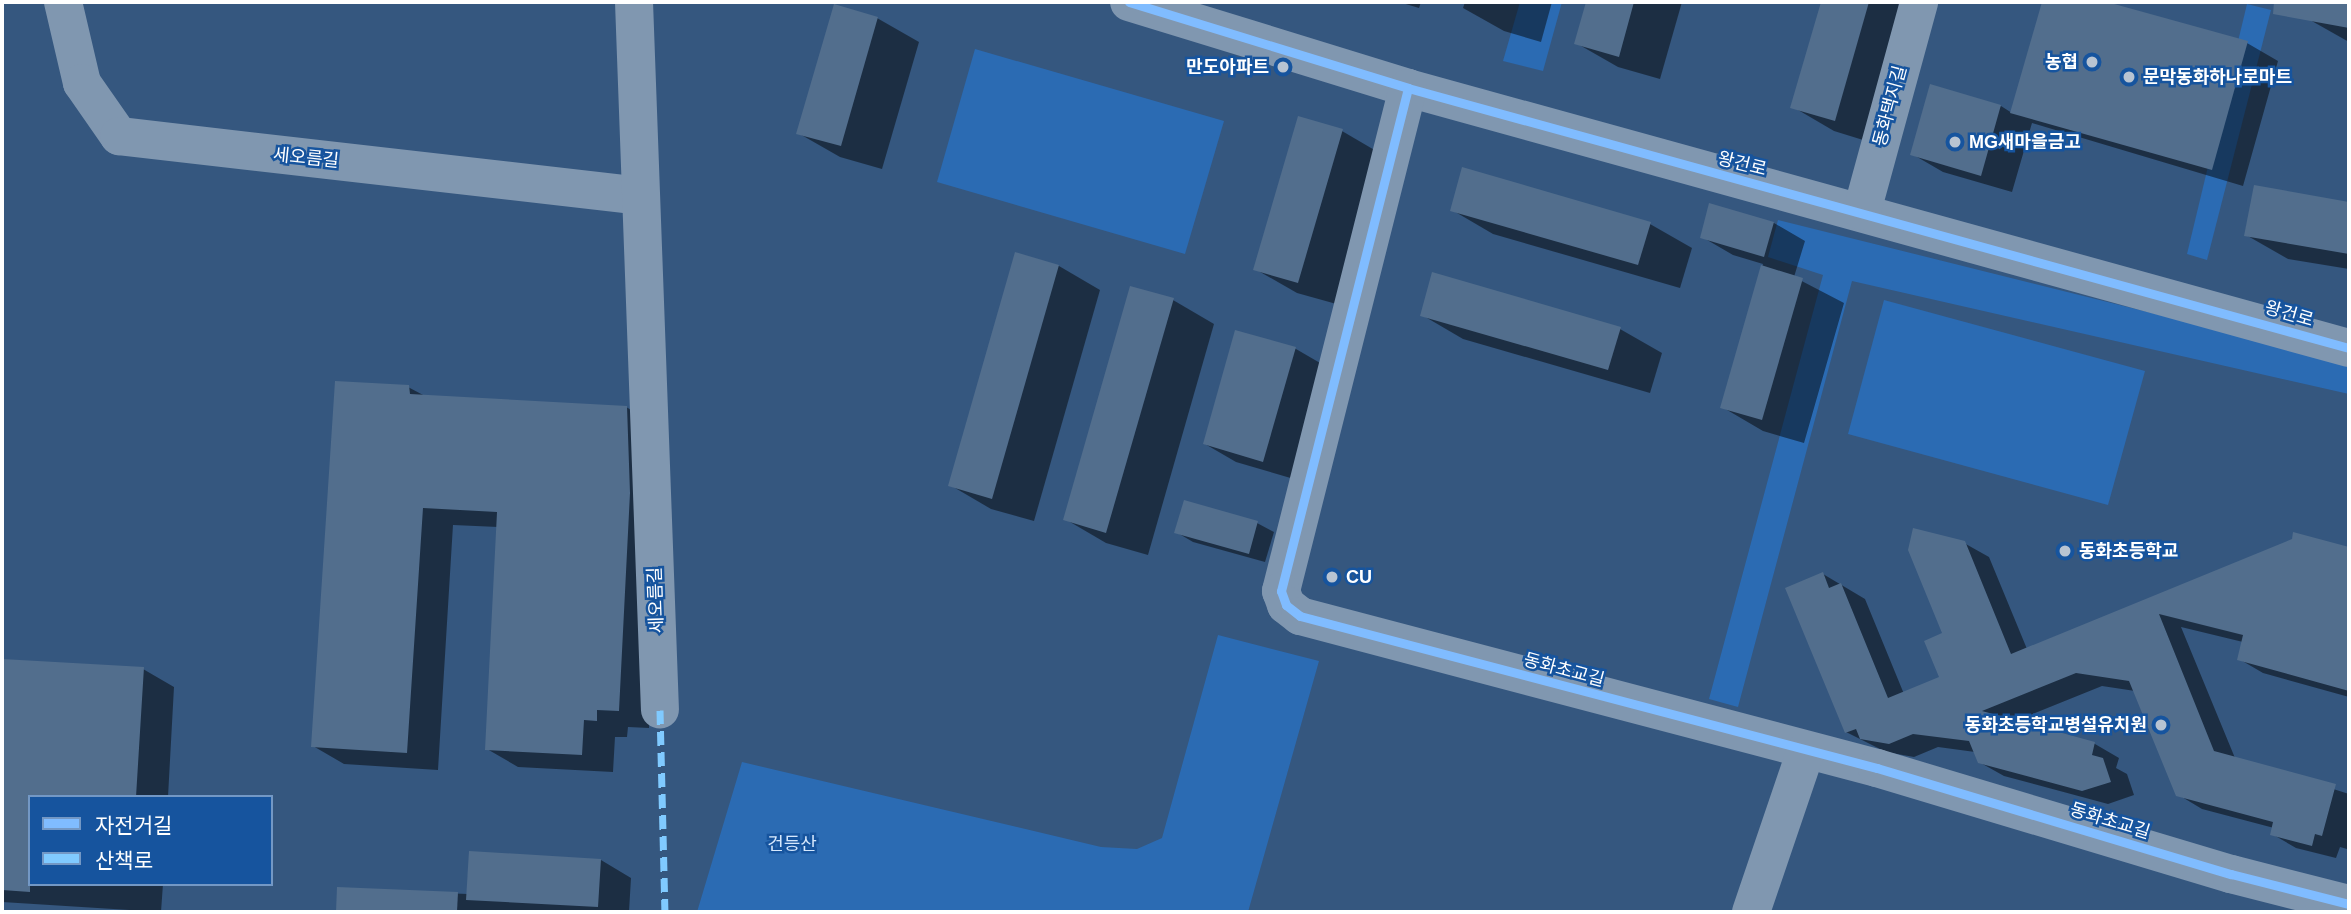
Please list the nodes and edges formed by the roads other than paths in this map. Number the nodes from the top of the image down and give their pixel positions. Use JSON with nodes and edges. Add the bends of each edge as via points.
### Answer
{"nodes":[{"id":1,"x":63,"y":2,"type":"edge"},
{"id":2,"x":634,"y":2,"type":"edge"},
{"id":3,"x":1129,"y":2,"type":"edge"},
{"id":4,"x":1919,"y":2,"type":"edge"},
{"id":5,"x":1408,"y":88,"type":"junction"},
{"id":6,"x":641,"y":196,"type":"junction"},
{"id":7,"x":1862,"y":211,"type":"junction"},
{"id":8,"x":2349,"y":348,"type":"edge"},
{"id":9,"x":660,"y":710,"type":"dead end"},
{"id":10,"x":1806,"y":750,"type":"junction"},
{"id":11,"x":2349,"y":904,"type":"edge"},
{"id":12,"x":1751,"y":912,"type":"edge"}],
"edges":[{"from":1,"to":6,"type":"street","name":"세오름길","via":[[82,83],[119,136]]},
{"from":2,"to":6,"type":"street","name":"세오름길"},
{"from":3,"to":5,"type":"street","name":"왕건로"},
{"from":4,"to":7,"type":"street","name":"동화택지길"},
{"from":5,"to":7,"type":"street","name":"왕건로"},
{"from":5,"to":10,"type":"street","name":"동화초교길","via":[[1282,591],[1286,605],[1300,616]]},
{"from":6,"to":9,"type":"street","name":"세오름길"},
{"from":7,"to":8,"type":"street","name":"왕건로"},
{"from":10,"to":11,"type":"street","name":"동화초교길","via":[[2336,904]]},
{"from":10,"to":12,"type":"street"}]}
